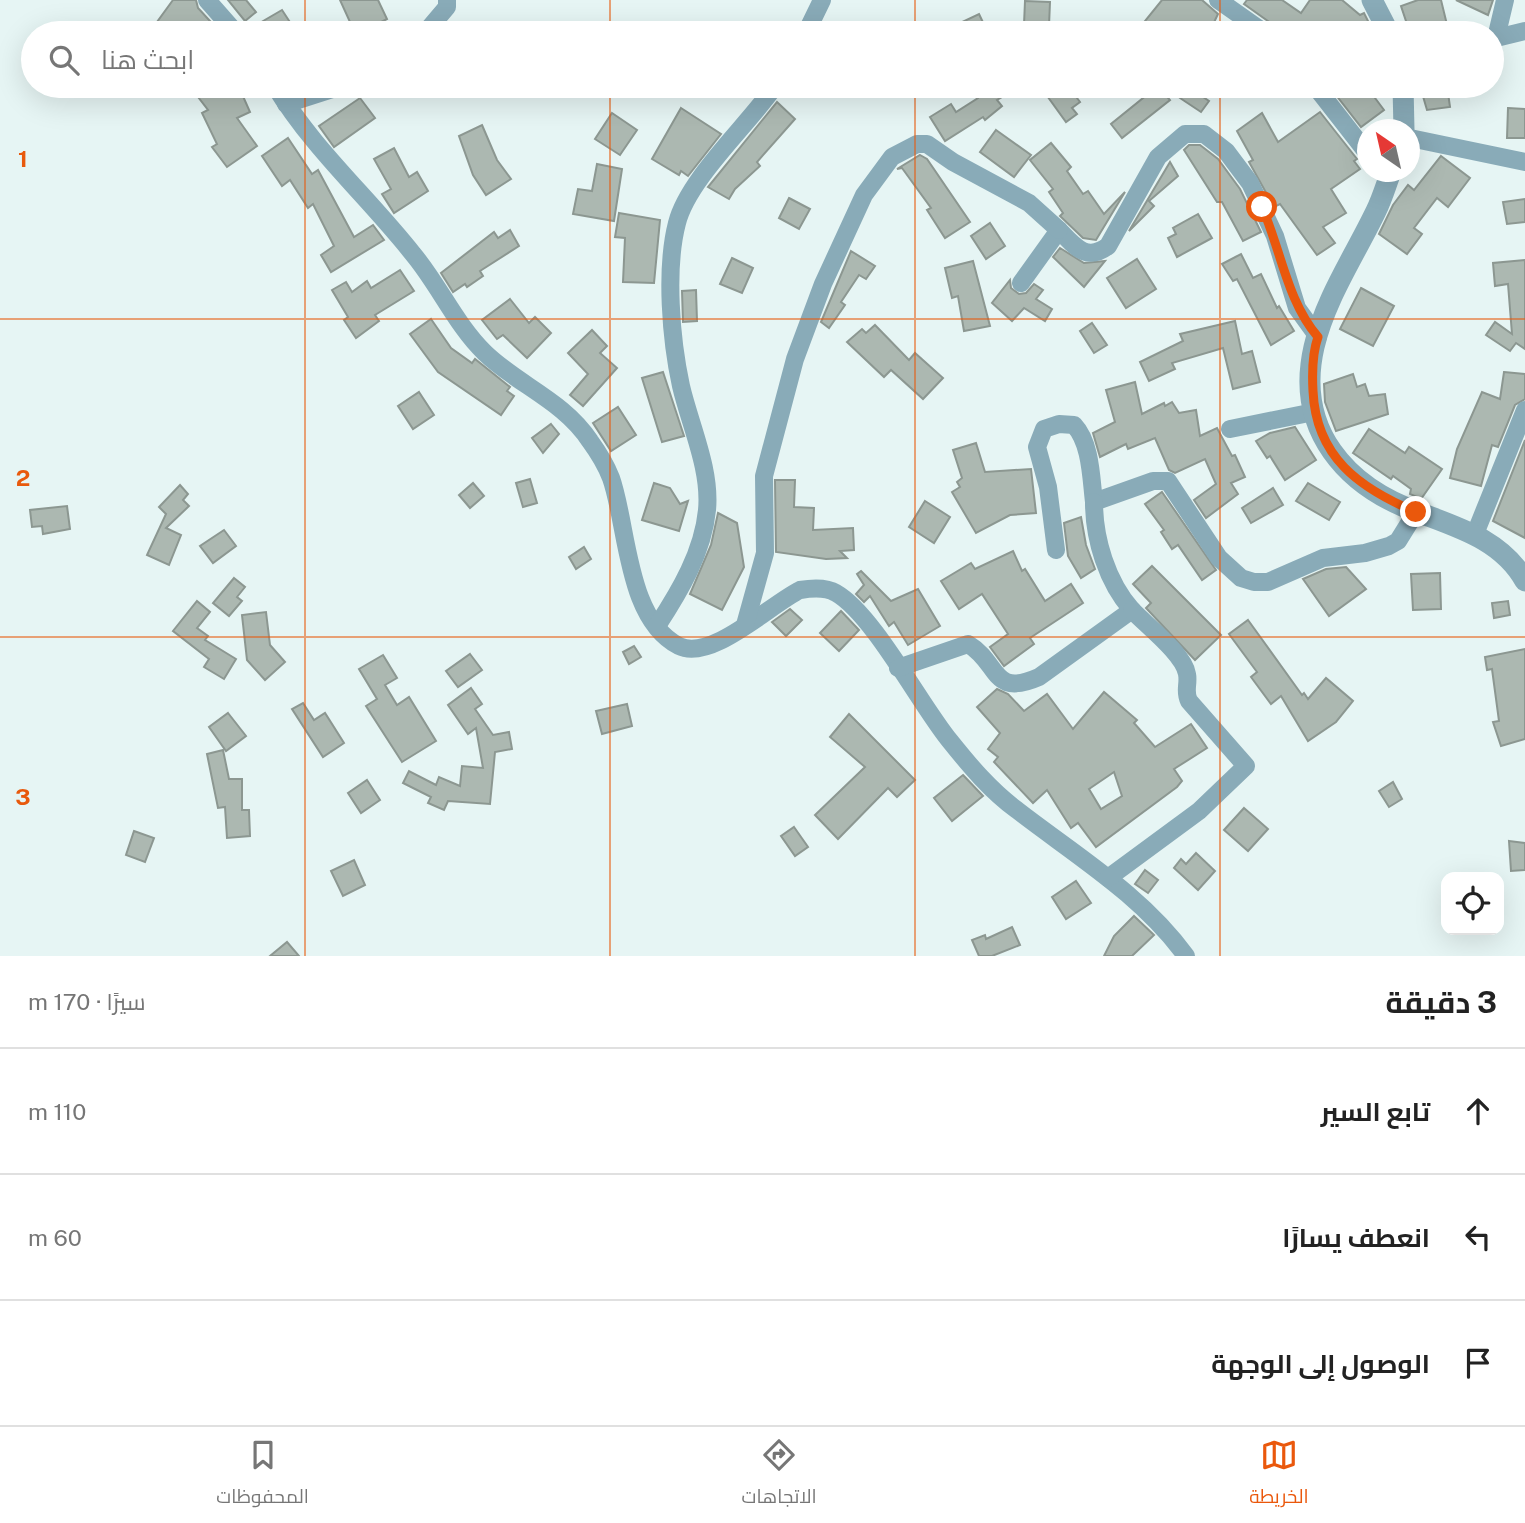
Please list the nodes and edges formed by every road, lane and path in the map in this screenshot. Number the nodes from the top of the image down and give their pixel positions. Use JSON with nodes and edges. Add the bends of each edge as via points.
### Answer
{"nodes":[{"id":1,"x":206,"y":0,"type":"edge"},
{"id":2,"x":447,"y":0,"type":"edge"},
{"id":3,"x":822,"y":0,"type":"edge"},
{"id":4,"x":1218,"y":0,"type":"edge"},
{"id":5,"x":1372,"y":0,"type":"edge"},
{"id":6,"x":1505,"y":0,"type":"edge"},
{"id":7,"x":225,"y":21,"type":"edge"},
{"id":8,"x":435,"y":21,"type":"edge"},
{"id":9,"x":812,"y":21,"type":"edge"},
{"id":10,"x":1248,"y":21,"type":"edge"},
{"id":11,"x":1383,"y":21,"type":"edge"},
{"id":12,"x":1499,"y":21,"type":"edge"},
{"id":13,"x":1525,"y":31,"type":"edge"},
{"id":14,"x":1504,"y":36,"type":"edge"},
{"id":15,"x":282,"y":98,"type":"edge"},
{"id":16,"x":305,"y":98,"type":"edge"},
{"id":17,"x":765,"y":98,"type":"edge"},
{"id":18,"x":1324,"y":98,"type":"edge"},
{"id":19,"x":1403,"y":98,"type":"edge"},
{"id":20,"x":286,"y":104,"type":"junction"},
{"id":21,"x":1404,"y":119,"type":"edge"},
{"id":22,"x":1420,"y":140,"type":"edge"},
{"id":23,"x":1357,"y":141,"type":"edge"},
{"id":24,"x":1525,"y":162,"type":"edge"},
{"id":25,"x":1385,"y":182,"type":"edge"},
{"id":26,"x":1059,"y":230,"type":"junction"},
{"id":27,"x":1021,"y":283,"type":"dead end"},
{"id":28,"x":1318,"y":337,"type":"junction"},
{"id":29,"x":1525,"y":410,"type":"edge"},
{"id":30,"x":1314,"y":412,"type":"junction"},
{"id":31,"x":1230,"y":429,"type":"dead end"},
{"id":32,"x":1094,"y":502,"type":"junction"},
{"id":33,"x":1416,"y":512,"type":"junction"},
{"id":34,"x":1475,"y":534,"type":"junction"},
{"id":35,"x":1056,"y":550,"type":"dead end"},
{"id":36,"x":1525,"y":581,"type":"edge"},
{"id":37,"x":1132,"y":610,"type":"junction"},
{"id":38,"x":746,"y":625,"type":"junction"},
{"id":39,"x":657,"y":626,"type":"junction"},
{"id":40,"x":898,"y":668,"type":"junction"},
{"id":41,"x":1108,"y":878,"type":"junction"},
{"id":42,"x":1186,"y":956,"type":"edge"}],
"edges":[{"from":1,"to":7,"type":"street"},
{"from":2,"to":8,"type":"street"},
{"from":3,"to":9,"type":"street"},
{"from":4,"to":10,"type":"street"},
{"from":5,"to":11,"type":"street"},
{"from":6,"to":12,"type":"street"},
{"from":13,"to":14,"type":"street"},
{"from":15,"to":20,"type":"street"},
{"from":16,"to":20,"type":"street"},
{"from":17,"to":39,"type":"street","via":[[692,189],[677,221],[671,279],[675,351],[708,508],[701,543]]},
{"from":18,"to":23,"type":"street"},
{"from":19,"to":21,"type":"street"},
{"from":20,"to":39,"type":"street","via":[[412,251],[484,352],[555,403],[589,439],[610,476],[634,580]]},
{"from":22,"to":24,"type":"street"},
{"from":25,"to":28,"type":"street","via":[[1378,208],[1328,307]]},
{"from":26,"to":27,"type":"street"},
{"from":26,"to":28,"type":"street","via":[[1086,254],[1101,252],[1117,233],[1158,157],[1185,134],[1204,134],[1226,151],[1250,183],[1275,236],[1297,307]]},
{"from":26,"to":38,"type":"street","via":[[1029,204],[928,144],[905,148],[880,170],[823,284],[794,359],[764,476],[765,553]]},
{"from":28,"to":30,"type":"street"},
{"from":29,"to":34,"type":"street"},
{"from":30,"to":31,"type":"street"},
{"from":30,"to":33,"type":"street","via":[[1320,435],[1339,462],[1377,493]]},
{"from":32,"to":33,"type":"street","via":[[1153,481],[1168,481],[1219,558],[1241,578],[1254,582],[1268,582],[1324,558],[1389,546],[1398,541]]},
{"from":32,"to":35,"type":"street","via":[[1079,431],[1068,424],[1044,429],[1037,447],[1048,487]]},
{"from":32,"to":37,"type":"street","via":[[1096,535],[1108,571]]},
{"from":33,"to":34,"type":"street"},
{"from":34,"to":36,"type":"street","via":[[1512,562]]},
{"from":37,"to":40,"type":"street","via":[[1025,683],[999,679],[968,643]]},
{"from":37,"to":41,"type":"street","via":[[1181,660],[1188,674],[1189,701],[1246,766],[1199,811]]},
{"from":38,"to":39,"type":"street","via":[[726,638],[691,649],[673,642]]},
{"from":38,"to":40,"type":"street","via":[[800,590],[813,587],[836,593],[853,608]]},
{"from":40,"to":41,"type":"street","via":[[979,776],[1015,809]]},
{"from":41,"to":42,"type":"street"}]}
